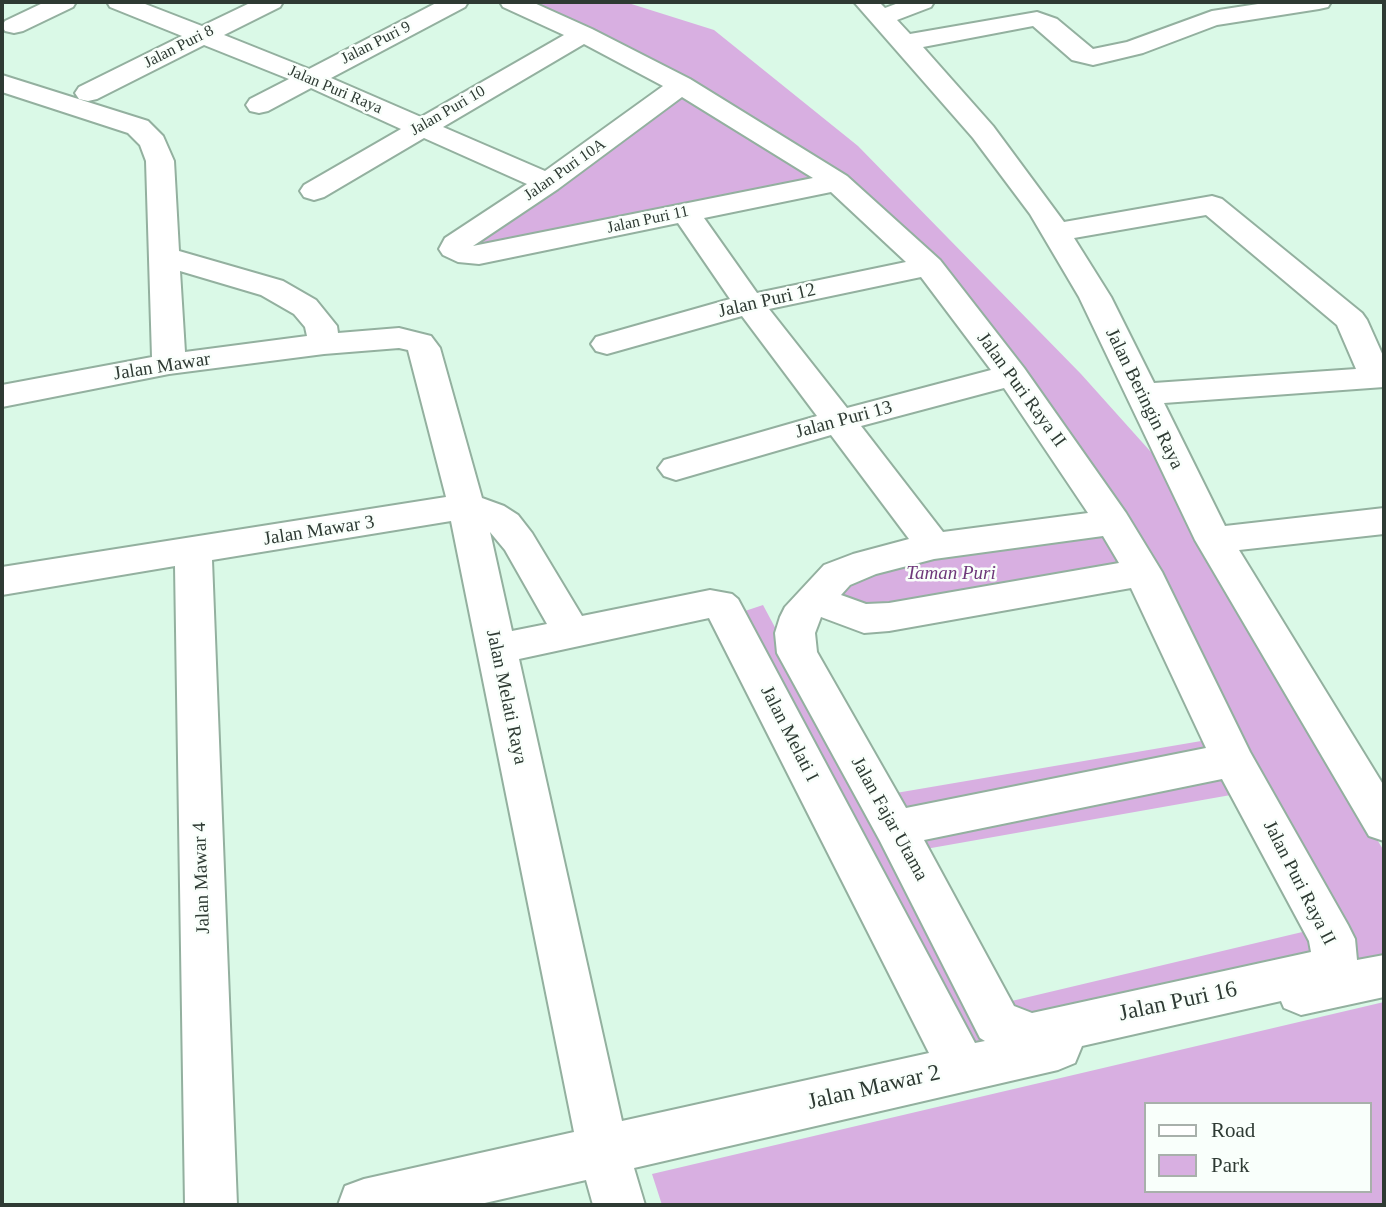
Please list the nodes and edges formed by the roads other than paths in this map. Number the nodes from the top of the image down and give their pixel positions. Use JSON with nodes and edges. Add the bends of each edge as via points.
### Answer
{"nodes":[{"id":1,"x":64,"y":2,"type":"edge"},
{"id":2,"x":119,"y":2,"type":"edge"},
{"id":3,"x":271,"y":2,"type":"edge"},
{"id":4,"x":456,"y":2,"type":"edge"},
{"id":5,"x":512,"y":2,"type":"edge"},
{"id":6,"x":922,"y":2,"type":"edge"},
{"id":7,"x":1320,"y":2,"type":"edge"},
{"id":8,"x":884,"y":21,"type":"edge"},
{"id":9,"x":14,"y":26,"type":"dead end"},
{"id":10,"x":201,"y":34,"type":"junction"},
{"id":11,"x":583,"y":34,"type":"junction"},
{"id":12,"x":309,"y":78,"type":"junction"},
{"id":13,"x":681,"y":85,"type":"junction"},
{"id":14,"x":88,"y":93,"type":"dead end"},
{"id":15,"x":10,"y":94,"type":"edge"},
{"id":16,"x":259,"y":105,"type":"dead end"},
{"id":17,"x":421,"y":127,"type":"junction"},
{"id":18,"x":548,"y":183,"type":"junction"},
{"id":19,"x":837,"y":183,"type":"junction"},
{"id":20,"x":314,"y":191,"type":"dead end"},
{"id":21,"x":686,"y":213,"type":"junction"},
{"id":22,"x":1055,"y":232,"type":"junction"},
{"id":23,"x":458,"y":253,"type":"joint"},
{"id":24,"x":163,"y":256,"type":"junction"},
{"id":25,"x":929,"y":266,"type":"junction"},
{"id":26,"x":749,"y":304,"type":"junction"},
{"id":27,"x":324,"y":344,"type":"junction"},
{"id":28,"x":607,"y":344,"type":"dead end"},
{"id":29,"x":169,"y":364,"type":"junction"},
{"id":30,"x":1012,"y":375,"type":"junction"},
{"id":31,"x":1143,"y":394,"type":"junction"},
{"id":32,"x":2,"y":396,"type":"edge"},
{"id":33,"x":839,"y":421,"type":"junction"},
{"id":34,"x":676,"y":468,"type":"dead end"},
{"id":35,"x":466,"y":506,"type":"junction"},
{"id":36,"x":1384,"y":521,"type":"edge"},
{"id":37,"x":1113,"y":522,"type":"junction"},
{"id":38,"x":1214,"y":540,"type":"junction"},
{"id":39,"x":934,"y":546,"type":"junction"},
{"id":40,"x":193,"y":551,"type":"junction"},
{"id":41,"x":1143,"y":572,"type":"junction"},
{"id":42,"x":2,"y":581,"type":"edge"},
{"id":43,"x":816,"y":600,"type":"junction"},
{"id":44,"x":572,"y":634,"type":"junction"},
{"id":45,"x":496,"y":649,"type":"junction"},
{"id":46,"x":1233,"y":760,"type":"junction"},
{"id":47,"x":1384,"y":823,"type":"edge"},
{"id":48,"x":895,"y":828,"type":"junction"},
{"id":49,"x":1335,"y":958,"type":"joint"},
{"id":50,"x":1384,"y":975,"type":"edge"},
{"id":51,"x":1015,"y":1033,"type":"joint"},
{"id":52,"x":961,"y":1068,"type":"junction"},
{"id":53,"x":603,"y":1149,"type":"junction"},
{"id":54,"x":211,"y":1205,"type":"edge"},
{"id":55,"x":364,"y":1205,"type":"edge"},
{"id":56,"x":619,"y":1205,"type":"edge"}],
"edges":[{"from":1,"to":9,"type":"street"},
{"from":2,"to":10,"type":"street","name":"Jalan Puri Raya"},
{"from":3,"to":10,"type":"street","name":"Jalan Puri 8"},
{"from":4,"to":12,"type":"street","name":"Jalan Puri 9"},
{"from":5,"to":11,"type":"street","name":"Jalan Puri Raya II"},
{"from":6,"to":8,"type":"street"},
{"from":7,"to":8,"type":"street","via":[[1212,18],[1134,48],[1093,57],[1081,55],[1037,19],[1010,24]]},
{"from":8,"to":22,"type":"street","name":"Jalan Beringin Raya","via":[[983,132]]},
{"from":10,"to":12,"type":"street","name":"Jalan Puri Raya"},
{"from":10,"to":14,"type":"street","name":"Jalan Puri 8"},
{"from":11,"to":13,"type":"street","name":"Jalan Puri Raya II"},
{"from":11,"to":17,"type":"street","name":"Jalan Puri 10"},
{"from":12,"to":16,"type":"street","name":"Jalan Puri 9"},
{"from":12,"to":17,"type":"street","name":"Jalan Puri Raya"},
{"from":13,"to":18,"type":"street","name":"Jalan Puri 10A"},
{"from":13,"to":19,"type":"street","name":"Jalan Puri Raya II"},
{"from":15,"to":24,"type":"street","via":[[84,108],[138,127],[153,142],[160,161]]},
{"from":17,"to":18,"type":"street","name":"Jalan Puri Raya"},
{"from":17,"to":20,"type":"street","name":"Jalan Puri 10"},
{"from":18,"to":23,"type":"street","name":"Jalan Puri 10A","via":[[456,244]]},
{"from":19,"to":21,"type":"street","name":"Jalan Puri 11"},
{"from":19,"to":25,"type":"street","name":"Jalan Puri Raya II"},
{"from":21,"to":23,"type":"street","name":"Jalan Puri 11","via":[[479,255]]},
{"from":21,"to":26,"type":"street"},
{"from":22,"to":31,"type":"street","name":"Jalan Beringin Raya","via":[[1095,297]]},
{"from":22,"to":31,"type":"street","via":[[1212,205],[1351,320],[1377,378]]},
{"from":24,"to":27,"type":"street","via":[[272,288],[305,307],[321,326]]},
{"from":24,"to":29,"type":"street"},
{"from":25,"to":26,"type":"street","name":"Jalan Puri 12"},
{"from":25,"to":30,"type":"street","name":"Jalan Puri Raya II"},
{"from":26,"to":28,"type":"street","name":"Jalan Puri 12"},
{"from":26,"to":33,"type":"street"},
{"from":27,"to":29,"type":"street","name":"Jalan Mawar"},
{"from":27,"to":35,"type":"street","name":"Jalan Melati Raya","via":[[399,338],[420,343]]},
{"from":29,"to":32,"type":"street","name":"Jalan Mawar"},
{"from":30,"to":33,"type":"street","name":"Jalan Puri 13"},
{"from":30,"to":37,"type":"street","name":"Jalan Puri Raya II"},
{"from":31,"to":38,"type":"street","name":"Jalan Beringin Raya"},
{"from":33,"to":34,"type":"street","name":"Jalan Puri 13"},
{"from":33,"to":39,"type":"street"},
{"from":35,"to":40,"type":"street","name":"Jalan Mawar 3"},
{"from":35,"to":44,"type":"street","via":[[505,524]]},
{"from":35,"to":45,"type":"street","name":"Jalan Melati Raya"},
{"from":36,"to":38,"type":"street"},
{"from":37,"to":39,"type":"street","name":"Jalan Fajar Utama"},
{"from":37,"to":41,"type":"street","name":"Jalan Puri Raya II"},
{"from":38,"to":47,"type":"street","name":"Jalan Beringin Raya"},
{"from":39,"to":43,"type":"street","name":"Jalan Fajar Utama","via":[[837,575]]},
{"from":40,"to":42,"type":"street","name":"Jalan Mawar 3"},
{"from":40,"to":54,"type":"street","name":"Jalan Mawar 4"},
{"from":41,"to":43,"type":"street","via":[[889,617],[864,619]]},
{"from":41,"to":46,"type":"street","name":"Jalan Puri Raya II"},
{"from":43,"to":48,"type":"street","name":"Jalan Fajar Utama","via":[[799,617],[797,653]]},
{"from":44,"to":45,"type":"street","name":"Jalan Melati I"},
{"from":44,"to":52,"type":"street","name":"Jalan Melati I","via":[[710,604],[724,609]]},
{"from":45,"to":53,"type":"street","name":"Jalan Melati Raya"},
{"from":46,"to":48,"type":"street"},
{"from":46,"to":49,"type":"street","name":"Jalan Puri Raya II","via":[[1332,939]]},
{"from":48,"to":51,"type":"street","name":"Jalan Fajar Utama","via":[[997,1022]]},
{"from":49,"to":51,"type":"street","name":"Jalan Puri 16","via":[[1327,970],[1032,1035]]},
{"from":50,"to":52,"type":"street","name":"Jalan Mawar 2"},
{"from":52,"to":53,"type":"street","name":"Jalan Mawar 2"},
{"from":53,"to":55,"type":"street","name":"Jalan Mawar 2"},
{"from":53,"to":56,"type":"street","name":"Jalan Melati Raya"}]}
